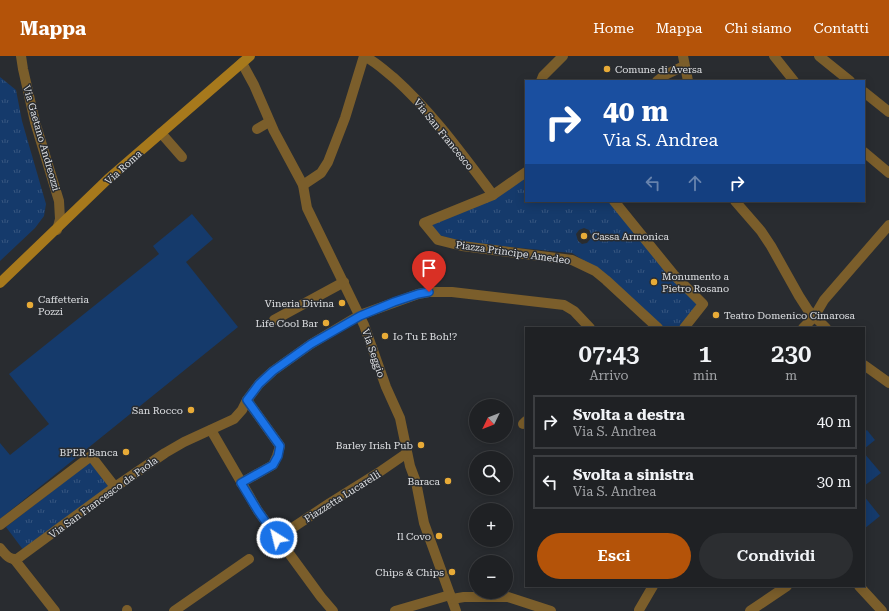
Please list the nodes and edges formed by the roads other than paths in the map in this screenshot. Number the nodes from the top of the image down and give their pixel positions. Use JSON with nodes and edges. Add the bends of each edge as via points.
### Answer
{"nodes":[{"id":1,"x":16,"y":56,"type":"edge"},
{"id":2,"x":21,"y":56,"type":"edge"},
{"id":3,"x":250,"y":56,"type":"edge"},
{"id":4,"x":364,"y":56,"type":"edge"},
{"id":5,"x":563,"y":56,"type":"edge"},
{"id":6,"x":819,"y":56,"type":"edge"},
{"id":7,"x":780,"y":58,"type":"edge"},
{"id":8,"x":684,"y":61,"type":"edge"},
{"id":9,"x":242,"y":63,"type":"junction"},
{"id":10,"x":542,"y":78,"type":"edge"},
{"id":11,"x":658,"y":80,"type":"edge"},
{"id":12,"x":688,"y":80,"type":"edge"},
{"id":13,"x":793,"y":80,"type":"edge"},
{"id":14,"x":849,"y":80,"type":"edge"},
{"id":15,"x":865,"y":93,"type":"edge"},
{"id":16,"x":889,"y":112,"type":"edge"},
{"id":17,"x":269,"y":122,"type":"junction"},
{"id":18,"x":257,"y":129,"type":"dead end"},
{"id":19,"x":161,"y":133,"type":"junction"},
{"id":20,"x":865,"y":153,"type":"edge"},
{"id":21,"x":182,"y":157,"type":"dead end"},
{"id":22,"x":525,"y":173,"type":"edge"},
{"id":23,"x":889,"y":173,"type":"edge"},
{"id":24,"x":303,"y":185,"type":"junction"},
{"id":25,"x":493,"y":195,"type":"junction"},
{"id":26,"x":615,"y":202,"type":"edge"},
{"id":27,"x":736,"y":202,"type":"edge"},
{"id":28,"x":58,"y":207,"type":"junction"},
{"id":29,"x":889,"y":225,"type":"edge"},
{"id":30,"x":57,"y":230,"type":"junction"},
{"id":31,"x":344,"y":282,"type":"junction"},
{"id":32,"x":0,"y":283,"type":"edge"},
{"id":33,"x":360,"y":316,"type":"junction"},
{"id":34,"x":814,"y":317,"type":"junction"},
{"id":35,"x":274,"y":320,"type":"dead end"},
{"id":36,"x":587,"y":327,"type":"edge"},
{"id":37,"x":657,"y":327,"type":"edge"},
{"id":38,"x":685,"y":327,"type":"edge"},
{"id":39,"x":804,"y":327,"type":"edge"},
{"id":40,"x":825,"y":327,"type":"edge"},
{"id":41,"x":865,"y":366,"type":"edge"},
{"id":42,"x":889,"y":383,"type":"edge"},
{"id":43,"x":247,"y":400,"type":"junction"},
{"id":44,"x":211,"y":430,"type":"junction"},
{"id":45,"x":408,"y":453,"type":"junction"},
{"id":46,"x":241,"y":483,"type":"junction"},
{"id":47,"x":115,"y":487,"type":"junction"},
{"id":48,"x":0,"y":525,"type":"edge"},
{"id":49,"x":277,"y":538,"type":"junction"},
{"id":50,"x":0,"y":548,"type":"edge"},
{"id":51,"x":14,"y":559,"type":"junction"},
{"id":52,"x":249,"y":559,"type":"dead end"},
{"id":53,"x":652,"y":587,"type":"edge"},
{"id":54,"x":786,"y":587,"type":"edge"},
{"id":55,"x":860,"y":587,"type":"edge"},
{"id":56,"x":451,"y":597,"type":"junction"},
{"id":57,"x":55,"y":611,"type":"edge"},
{"id":58,"x":174,"y":611,"type":"edge"},
{"id":59,"x":333,"y":611,"type":"edge"},
{"id":60,"x":395,"y":611,"type":"edge"},
{"id":61,"x":456,"y":611,"type":"edge"},
{"id":62,"x":551,"y":611,"type":"edge"},
{"id":63,"x":638,"y":611,"type":"edge"},
{"id":64,"x":750,"y":611,"type":"edge"},
{"id":65,"x":882,"y":611,"type":"edge"}],
"edges":[{"from":1,"to":28,"type":"street","name":"Via Gaetano Andreozzi","via":[[29,124],[51,197]]},
{"from":2,"to":28,"type":"street","name":"Via Gaetano Andreozzi","via":[[35,122],[57,195]]},
{"from":3,"to":9,"type":"street","name":"Via Roma"},
{"from":4,"to":24,"type":"street","via":[[328,162],[321,173]]},
{"from":4,"to":25,"type":"street","name":"Via San Francesco","via":[[375,61],[428,111]]},
{"from":5,"to":10,"type":"street"},
{"from":6,"to":14,"type":"street"},
{"from":7,"to":13,"type":"street"},
{"from":8,"to":11,"type":"street"},
{"from":8,"to":12,"type":"street"},
{"from":9,"to":17,"type":"street","name":"Via Seggio"},
{"from":9,"to":19,"type":"street","name":"Via Roma"},
{"from":15,"to":16,"type":"street"},
{"from":17,"to":18,"type":"street"},
{"from":17,"to":24,"type":"street","name":"Via Seggio"},
{"from":19,"to":21,"type":"street"},
{"from":19,"to":30,"type":"street","name":"Via Roma","via":[[108,179]]},
{"from":20,"to":23,"type":"street"},
{"from":22,"to":25,"type":"street"},
{"from":24,"to":31,"type":"street","name":"Via Seggio","via":[[307,208]]},
{"from":25,"to":37,"type":"street","name":"Piazza Principe Amedeo","via":[[424,223],[438,240],[462,246],[572,260],[595,271]]},
{"from":26,"to":38,"type":"street","via":[[674,275],[703,304]]},
{"from":27,"to":34,"type":"street","via":[[772,246],[799,296]]},
{"from":28,"to":30,"type":"street","via":[[60,219]]},
{"from":29,"to":34,"type":"street","via":[[824,300]]},
{"from":30,"to":32,"type":"street","name":"Via Roma"},
{"from":31,"to":33,"type":"street","name":"Via Seggio"},
{"from":31,"to":35,"type":"street"},
{"from":33,"to":36,"type":"street","name":"Via San Francesco da Paola","via":[[418,294],[452,292],[564,304],[574,311]]},
{"from":33,"to":43,"type":"street","name":"Via San Francesco da Paola","via":[[292,357],[259,384]]},
{"from":33,"to":45,"type":"street","name":"Via Seggio","via":[[400,418]]},
{"from":34,"to":39,"type":"street"},
{"from":34,"to":40,"type":"street"},
{"from":41,"to":42,"type":"street"},
{"from":43,"to":44,"type":"street","name":"Via San Francesco da Paola","via":[[234,419]]},
{"from":43,"to":46,"type":"street","via":[[280,446],[273,465]]},
{"from":44,"to":46,"type":"street"},
{"from":44,"to":47,"type":"street","name":"Via San Francesco da Paola","via":[[165,453]]},
{"from":45,"to":49,"type":"street","name":"Piazzetta Lucarelli"},
{"from":45,"to":56,"type":"street","name":"Via Seggio","via":[[424,523]]},
{"from":46,"to":49,"type":"street"},
{"from":47,"to":48,"type":"street","via":[[90,456]]},
{"from":47,"to":51,"type":"street","name":"Via San Francesco da Paola","via":[[24,555]]},
{"from":49,"to":59,"type":"street"},
{"from":50,"to":51,"type":"street","via":[[8,557]]},
{"from":51,"to":57,"type":"street"},
{"from":52,"to":58,"type":"street"},
{"from":53,"to":63,"type":"street"},
{"from":54,"to":64,"type":"street"},
{"from":55,"to":65,"type":"street"},
{"from":56,"to":60,"type":"street"},
{"from":56,"to":61,"type":"street","name":"Via Seggio"},
{"from":56,"to":62,"type":"street","via":[[508,597]]}]}
